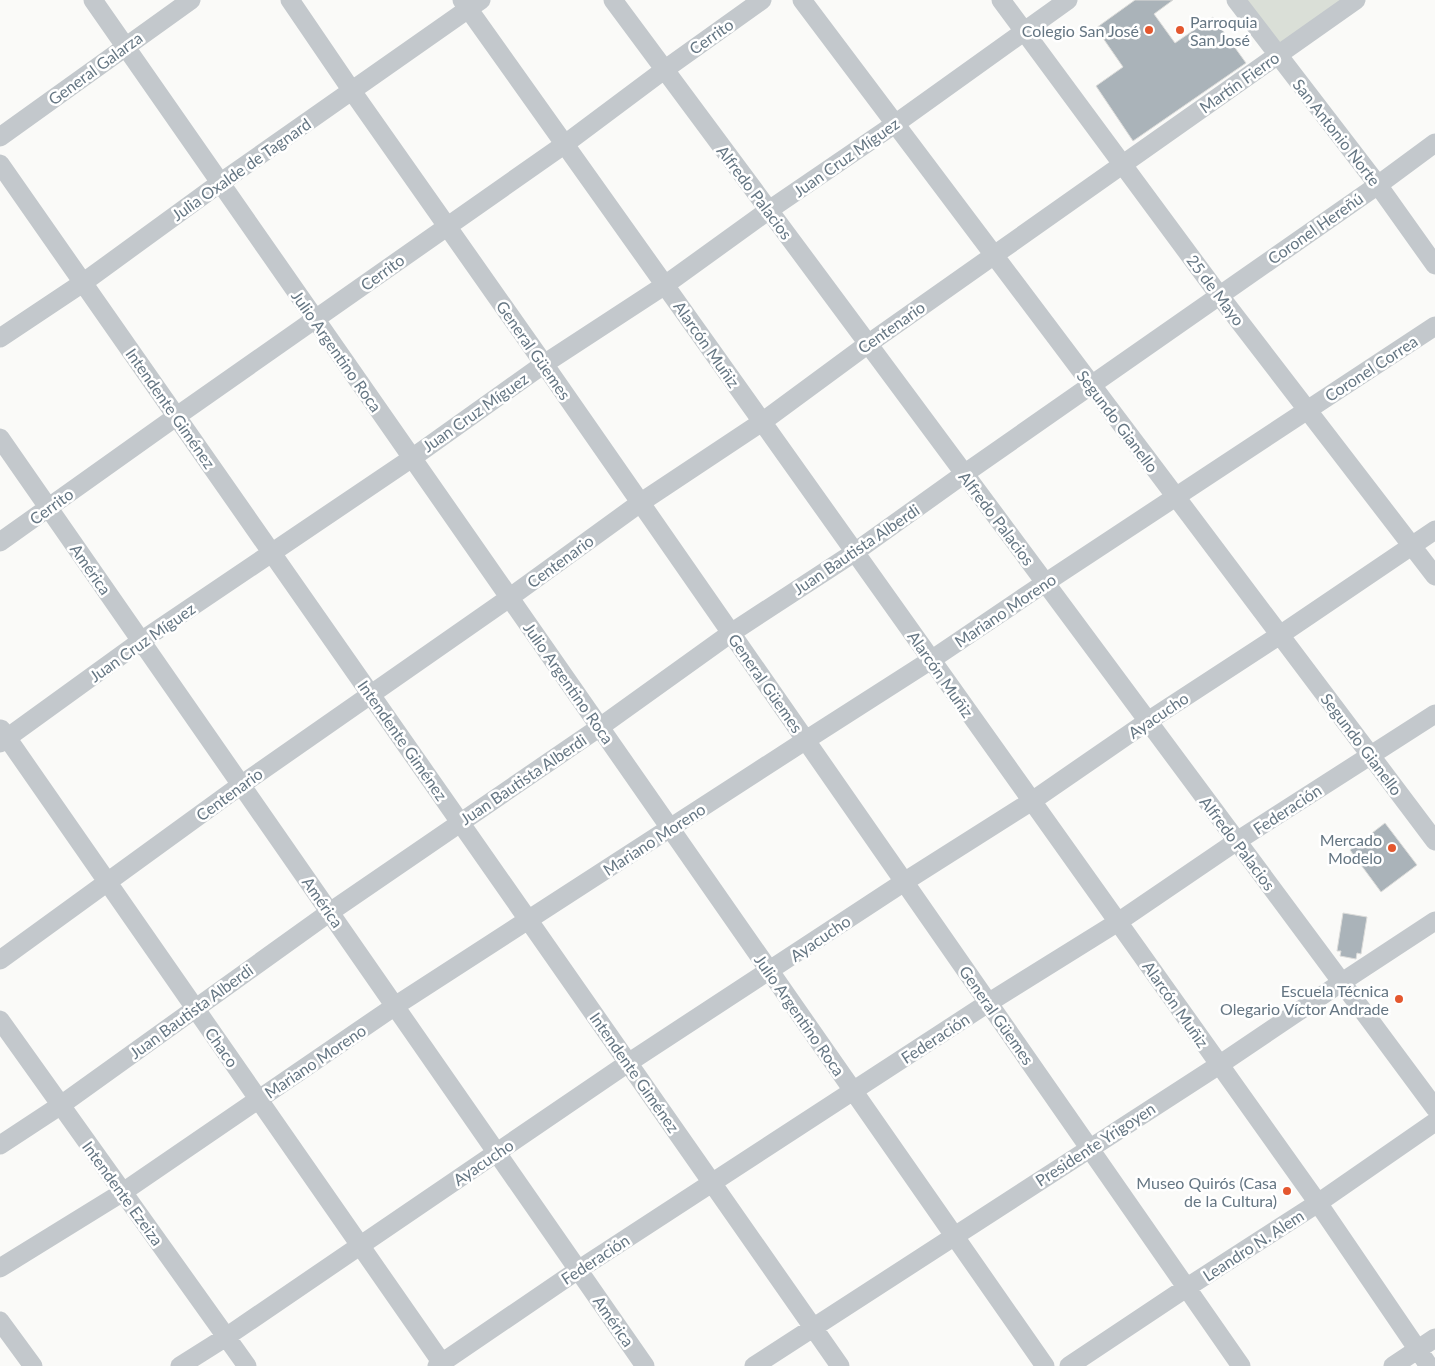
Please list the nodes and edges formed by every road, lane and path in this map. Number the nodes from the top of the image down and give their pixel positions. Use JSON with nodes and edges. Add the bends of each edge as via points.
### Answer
{"nodes":[{"id":1,"x":93,"y":0,"type":"edge"},
{"id":2,"x":191,"y":0,"type":"edge"},
{"id":3,"x":290,"y":0,"type":"edge"},
{"id":4,"x":612,"y":0,"type":"edge"},
{"id":5,"x":762,"y":0,"type":"edge"},
{"id":6,"x":802,"y":0,"type":"edge"},
{"id":7,"x":1001,"y":0,"type":"edge"},
{"id":8,"x":1068,"y":0,"type":"edge"},
{"id":9,"x":1236,"y":0,"type":"edge"},
{"id":10,"x":1356,"y":0,"type":"edge"},
{"id":11,"x":471,"y":3,"type":"edge"},
{"id":12,"x":1025,"y":31,"type":"junction"},
{"id":13,"x":125,"y":46,"type":"junction"},
{"id":14,"x":1277,"y":55,"type":"junction"},
{"id":15,"x":664,"y":70,"type":"junction"},
{"id":16,"x":352,"y":91,"type":"junction"},
{"id":17,"x":895,"y":124,"type":"junction"},
{"id":18,"x":0,"y":137,"type":"edge"},
{"id":19,"x":1435,"y":143,"type":"edge"},
{"id":20,"x":564,"y":144,"type":"junction"},
{"id":21,"x":0,"y":164,"type":"edge"},
{"id":22,"x":1122,"y":164,"type":"junction"},
{"id":23,"x":220,"y":183,"type":"junction"},
{"id":24,"x":1378,"y":185,"type":"junction"},
{"id":25,"x":769,"y":210,"type":"junction"},
{"id":26,"x":447,"y":226,"type":"junction"},
{"id":27,"x":994,"y":255,"type":"junction"},
{"id":28,"x":1435,"y":265,"type":"edge"},
{"id":29,"x":84,"y":282,"type":"junction"},
{"id":30,"x":665,"y":285,"type":"junction"},
{"id":31,"x":1219,"y":295,"type":"junction"},
{"id":32,"x":316,"y":320,"type":"junction"},
{"id":33,"x":1435,"y":326,"type":"edge"},
{"id":34,"x":0,"y":338,"type":"edge"},
{"id":35,"x":868,"y":344,"type":"junction"},
{"id":36,"x":544,"y":364,"type":"junction"},
{"id":37,"x":1092,"y":386,"type":"junction"},
{"id":38,"x":1307,"y":410,"type":"junction"},
{"id":39,"x":177,"y":416,"type":"junction"},
{"id":40,"x":762,"y":422,"type":"junction"},
{"id":41,"x":0,"y":438,"type":"edge"},
{"id":42,"x":412,"y":458,"type":"junction"},
{"id":43,"x":964,"y":474,"type":"junction"},
{"id":44,"x":1176,"y":497,"type":"junction"},
{"id":45,"x":640,"y":503,"type":"junction"},
{"id":46,"x":48,"y":507,"type":"junction"},
{"id":47,"x":1435,"y":530,"type":"edge"},
{"id":48,"x":0,"y":542,"type":"edge"},
{"id":49,"x":1412,"y":545,"type":"junction"},
{"id":50,"x":272,"y":552,"type":"junction"},
{"id":51,"x":855,"y":552,"type":"junction"},
{"id":52,"x":1435,"y":576,"type":"edge"},
{"id":53,"x":1045,"y":582,"type":"junction"},
{"id":54,"x":510,"y":598,"type":"junction"},
{"id":55,"x":731,"y":633,"type":"junction"},
{"id":56,"x":1280,"y":635,"type":"junction"},
{"id":57,"x":141,"y":641,"type":"junction"},
{"id":58,"x":932,"y":660,"type":"junction"},
{"id":59,"x":371,"y":694,"type":"junction"},
{"id":60,"x":1435,"y":714,"type":"edge"},
{"id":61,"x":1148,"y":721,"type":"junction"},
{"id":62,"x":600,"y":727,"type":"junction"},
{"id":63,"x":2,"y":736,"type":"edge"},
{"id":64,"x":806,"y":740,"type":"junction"},
{"id":65,"x":1370,"y":755,"type":"junction"},
{"id":66,"x":241,"y":785,"type":"junction"},
{"id":67,"x":1032,"y":801,"type":"junction"},
{"id":68,"x":460,"y":822,"type":"junction"},
{"id":69,"x":670,"y":829,"type":"junction"},
{"id":70,"x":1237,"y":841,"type":"junction"},
{"id":71,"x":1435,"y":842,"type":"edge"},
{"id":72,"x":107,"y":882,"type":"junction"},
{"id":73,"x":904,"y":882,"type":"junction"},
{"id":74,"x":330,"y":912,"type":"junction"},
{"id":75,"x":528,"y":920,"type":"junction"},
{"id":76,"x":1435,"y":921,"type":"edge"},
{"id":77,"x":1118,"y":922,"type":"junction"},
{"id":78,"x":0,"y":960,"type":"edge"},
{"id":79,"x":770,"y":971,"type":"junction"},
{"id":80,"x":1342,"y":982,"type":"junction"},
{"id":81,"x":988,"y":1003,"type":"junction"},
{"id":82,"x":395,"y":1006,"type":"junction"},
{"id":83,"x":195,"y":1008,"type":"junction"},
{"id":84,"x":0,"y":1020,"type":"edge"},
{"id":85,"x":628,"y":1062,"type":"junction"},
{"id":86,"x":1219,"y":1064,"type":"junction"},
{"id":87,"x":854,"y":1092,"type":"junction"},
{"id":88,"x":259,"y":1100,"type":"junction"},
{"id":89,"x":61,"y":1106,"type":"junction"},
{"id":90,"x":1435,"y":1108,"type":"edge"},
{"id":91,"x":1435,"y":1122,"type":"edge"},
{"id":92,"x":0,"y":1145,"type":"edge"},
{"id":93,"x":1089,"y":1148,"type":"junction"},
{"id":94,"x":497,"y":1152,"type":"junction"},
{"id":95,"x":712,"y":1182,"type":"junction"},
{"id":96,"x":123,"y":1192,"type":"junction"},
{"id":97,"x":1318,"y":1203,"type":"junction"},
{"id":98,"x":954,"y":1236,"type":"junction"},
{"id":99,"x":360,"y":1245,"type":"junction"},
{"id":100,"x":0,"y":1268,"type":"edge"},
{"id":101,"x":578,"y":1270,"type":"junction"},
{"id":102,"x":1186,"y":1288,"type":"junction"},
{"id":103,"x":0,"y":1321,"type":"edge"},
{"id":104,"x":813,"y":1327,"type":"junction"},
{"id":105,"x":226,"y":1336,"type":"junction"},
{"id":106,"x":1435,"y":1338,"type":"edge"},
{"id":107,"x":1418,"y":1350,"type":"junction"},
{"id":108,"x":441,"y":1365,"type":"edge"},
{"id":109,"x":32,"y":1366,"type":"edge"},
{"id":110,"x":180,"y":1366,"type":"edge"},
{"id":111,"x":247,"y":1366,"type":"edge"},
{"id":112,"x":646,"y":1366,"type":"edge"},
{"id":113,"x":754,"y":1366,"type":"edge"},
{"id":114,"x":840,"y":1366,"type":"edge"},
{"id":115,"x":1045,"y":1366,"type":"edge"},
{"id":116,"x":1069,"y":1366,"type":"edge"},
{"id":117,"x":1241,"y":1366,"type":"edge"},
{"id":118,"x":1393,"y":1366,"type":"edge"},
{"id":119,"x":1429,"y":1366,"type":"edge"}],
"edges":[{"from":1,"to":13,"type":"street","name":"Julio Argentino Roca"},
{"from":2,"to":13,"type":"street","name":"General Galarza"},
{"from":3,"to":16,"type":"street","name":"General Güemes"},
{"from":4,"to":15,"type":"street","name":"Alfredo Palacios"},
{"from":5,"to":15,"type":"street","name":"Cerrito"},
{"from":6,"to":17,"type":"street","name":"Segundo Gianello"},
{"from":7,"to":12,"type":"street","name":"25 de Mayo"},
{"from":8,"to":12,"type":"street","name":"Juan Cruz Míguez"},
{"from":9,"to":14,"type":"street","name":"San Antonio Norte"},
{"from":10,"to":14,"type":"street","name":"Martín Fierro"},
{"from":11,"to":16,"type":"street","name":"Julia Oxalde de Tagnard"},
{"from":11,"to":20,"type":"street","name":"Alarcón Muñiz"},
{"from":12,"to":17,"type":"street","name":"Juan Cruz Míguez"},
{"from":12,"to":22,"type":"street","name":"25 de Mayo"},
{"from":13,"to":18,"type":"street","name":"General Galarza"},
{"from":13,"to":23,"type":"street","name":"Julio Argentino Roca"},
{"from":14,"to":22,"type":"street","name":"Martín Fierro"},
{"from":14,"to":24,"type":"street","name":"San Antonio Norte"},
{"from":15,"to":20,"type":"street","name":"Cerrito"},
{"from":15,"to":25,"type":"street","name":"Alfredo Palacios"},
{"from":16,"to":23,"type":"street","name":"Julia Oxalde de Tagnard"},
{"from":16,"to":26,"type":"street","name":"General Güemes"},
{"from":17,"to":25,"type":"street","name":"Juan Cruz Míguez"},
{"from":17,"to":27,"type":"street","name":"Segundo Gianello"},
{"from":19,"to":24,"type":"street","name":"Coronel Hereñú"},
{"from":20,"to":26,"type":"street","name":"Cerrito"},
{"from":20,"to":30,"type":"street","name":"Alarcón Muñiz"},
{"from":21,"to":29,"type":"street","name":"Intendente Giménez"},
{"from":22,"to":27,"type":"street","name":"Centenario"},
{"from":22,"to":31,"type":"street","name":"25 de Mayo"},
{"from":23,"to":29,"type":"street","name":"Julia Oxalde de Tagnard"},
{"from":23,"to":32,"type":"street","name":"Julio Argentino Roca"},
{"from":24,"to":28,"type":"street","name":"San Antonio Norte"},
{"from":24,"to":31,"type":"street","name":"Coronel Hereñú"},
{"from":25,"to":30,"type":"street","name":"Juan Cruz Míguez"},
{"from":25,"to":35,"type":"street","name":"Alfredo Palacios"},
{"from":26,"to":32,"type":"street","name":"Cerrito"},
{"from":26,"to":36,"type":"street","name":"General Güemes"},
{"from":27,"to":35,"type":"street","name":"Centenario"},
{"from":27,"to":37,"type":"street","name":"Segundo Gianello"},
{"from":29,"to":34,"type":"street","name":"Julia Oxalde de Tagnard"},
{"from":29,"to":39,"type":"street","name":"Intendente Giménez"},
{"from":30,"to":36,"type":"street","name":"Juan Cruz Míguez"},
{"from":30,"to":40,"type":"street","name":"Alarcón Muñiz"},
{"from":31,"to":37,"type":"street","name":"Juan Bautista Alberdi"},
{"from":31,"to":38,"type":"street","name":"25 de Mayo"},
{"from":32,"to":39,"type":"street","name":"Cerrito"},
{"from":32,"to":42,"type":"street","name":"Julio Argentino Roca"},
{"from":33,"to":38,"type":"street","name":"Coronel Correa"},
{"from":35,"to":40,"type":"street","name":"Centenario"},
{"from":35,"to":43,"type":"street","name":"Alfredo Palacios"},
{"from":36,"to":42,"type":"street","name":"Juan Cruz Míguez"},
{"from":36,"to":45,"type":"street","name":"General Güemes"},
{"from":37,"to":43,"type":"street","name":"Juan Bautista Alberdi"},
{"from":37,"to":44,"type":"street","name":"Segundo Gianello"},
{"from":38,"to":44,"type":"street","name":"Mariano Moreno"},
{"from":38,"to":49,"type":"street","name":"25 de Mayo"},
{"from":39,"to":46,"type":"street","name":"Cerrito"},
{"from":39,"to":50,"type":"street","name":"Intendente Giménez"},
{"from":40,"to":45,"type":"street","name":"Centenario"},
{"from":40,"to":51,"type":"street","name":"Alarcón Muñiz"},
{"from":41,"to":46,"type":"street","name":"América"},
{"from":42,"to":50,"type":"street","name":"Juan Cruz Míguez"},
{"from":42,"to":54,"type":"street","name":"Julio Argentino Roca"},
{"from":43,"to":51,"type":"street","name":"Juan Bautista Alberdi"},
{"from":43,"to":53,"type":"street","name":"Alfredo Palacios"},
{"from":44,"to":53,"type":"street","name":"Mariano Moreno"},
{"from":44,"to":56,"type":"street","name":"Segundo Gianello"},
{"from":45,"to":54,"type":"street","name":"Centenario"},
{"from":45,"to":55,"type":"street","name":"General Güemes"},
{"from":46,"to":48,"type":"street","name":"Cerrito"},
{"from":46,"to":57,"type":"street","name":"América"},
{"from":47,"to":49,"type":"street","name":"Ayacucho"},
{"from":49,"to":52,"type":"street","name":"25 de Mayo"},
{"from":49,"to":56,"type":"street","name":"Ayacucho"},
{"from":50,"to":57,"type":"street","name":"Juan Cruz Míguez"},
{"from":50,"to":59,"type":"street","name":"Intendente Giménez"},
{"from":51,"to":55,"type":"street","name":"Juan Bautista Alberdi"},
{"from":51,"to":58,"type":"street","name":"Alarcón Muñiz"},
{"from":53,"to":58,"type":"street","name":"Mariano Moreno"},
{"from":53,"to":61,"type":"street","name":"Alfredo Palacios"},
{"from":54,"to":59,"type":"street","name":"Centenario"},
{"from":54,"to":62,"type":"street","name":"Julio Argentino Roca"},
{"from":55,"to":62,"type":"street","name":"Juan Bautista Alberdi"},
{"from":55,"to":64,"type":"street","name":"General Güemes"},
{"from":56,"to":61,"type":"street","name":"Ayacucho"},
{"from":56,"to":65,"type":"street","name":"Segundo Gianello"},
{"from":57,"to":63,"type":"street","name":"Juan Cruz Míguez"},
{"from":57,"to":66,"type":"street","name":"América"},
{"from":58,"to":64,"type":"street","name":"Mariano Moreno"},
{"from":58,"to":67,"type":"street","name":"Alarcón Muñiz"},
{"from":59,"to":66,"type":"street","name":"Centenario"},
{"from":59,"to":68,"type":"street","name":"Intendente Giménez"},
{"from":60,"to":65,"type":"street","name":"Federación"},
{"from":61,"to":67,"type":"street","name":"Ayacucho"},
{"from":61,"to":70,"type":"street","name":"Alfredo Palacios"},
{"from":62,"to":68,"type":"street","name":"Juan Bautista Alberdi"},
{"from":62,"to":69,"type":"street","name":"Julio Argentino Roca"},
{"from":63,"to":72,"type":"street","name":"Chaco"},
{"from":64,"to":69,"type":"street","name":"Mariano Moreno"},
{"from":64,"to":73,"type":"street","name":"General Güemes"},
{"from":65,"to":70,"type":"street","name":"Federación"},
{"from":65,"to":71,"type":"street","name":"Segundo Gianello"},
{"from":66,"to":72,"type":"street","name":"Centenario"},
{"from":66,"to":74,"type":"street","name":"América"},
{"from":67,"to":73,"type":"street","name":"Ayacucho"},
{"from":67,"to":77,"type":"street","name":"Alarcón Muñiz"},
{"from":68,"to":74,"type":"street","name":"Juan Bautista Alberdi"},
{"from":68,"to":75,"type":"street","name":"Intendente Giménez"},
{"from":69,"to":75,"type":"street","name":"Mariano Moreno"},
{"from":69,"to":79,"type":"street","name":"Julio Argentino Roca"},
{"from":70,"to":77,"type":"street","name":"Federación"},
{"from":70,"to":80,"type":"street","name":"Alfredo Palacios"},
{"from":72,"to":78,"type":"street","name":"Centenario"},
{"from":72,"to":83,"type":"street","name":"Chaco"},
{"from":73,"to":79,"type":"street","name":"Ayacucho"},
{"from":73,"to":81,"type":"street","name":"General Güemes"},
{"from":74,"to":82,"type":"street","name":"América"},
{"from":74,"to":83,"type":"street","name":"Juan Bautista Alberdi"},
{"from":75,"to":82,"type":"street","name":"Mariano Moreno"},
{"from":75,"to":85,"type":"street","name":"Intendente Giménez"},
{"from":76,"to":80,"type":"street","name":"Presidente Yrigoyen"},
{"from":77,"to":81,"type":"street","name":"Federación"},
{"from":77,"to":86,"type":"street","name":"Alarcón Muñiz"},
{"from":79,"to":85,"type":"street","name":"Ayacucho"},
{"from":79,"to":87,"type":"street","name":"Julio Argentino Roca"},
{"from":80,"to":86,"type":"street","name":"Presidente Yrigoyen"},
{"from":80,"to":90,"type":"street","name":"Alfredo Palacios"},
{"from":81,"to":87,"type":"street","name":"Federación"},
{"from":81,"to":93,"type":"street","name":"General Güemes"},
{"from":82,"to":88,"type":"street","name":"Mariano Moreno"},
{"from":82,"to":94,"type":"street","name":"América"},
{"from":83,"to":88,"type":"street","name":"Chaco"},
{"from":83,"to":89,"type":"street","name":"Juan Bautista Alberdi"},
{"from":84,"to":89,"type":"street","name":"Intendente Ezeiza"},
{"from":85,"to":94,"type":"street","name":"Ayacucho"},
{"from":85,"to":95,"type":"street","name":"Intendente Giménez"},
{"from":86,"to":93,"type":"street","name":"Presidente Yrigoyen"},
{"from":86,"to":97,"type":"street","name":"Alarcón Muñiz"},
{"from":87,"to":95,"type":"street","name":"Federación"},
{"from":87,"to":98,"type":"street","name":"Julio Argentino Roca"},
{"from":88,"to":96,"type":"street","name":"Mariano Moreno"},
{"from":88,"to":99,"type":"street","name":"Chaco"},
{"from":89,"to":92,"type":"street","name":"Juan Bautista Alberdi"},
{"from":89,"to":96,"type":"street","name":"Intendente Ezeiza"},
{"from":91,"to":97,"type":"street","name":"Leandro N. Alem"},
{"from":93,"to":98,"type":"street","name":"Presidente Yrigoyen"},
{"from":93,"to":102,"type":"street","name":"General Güemes"},
{"from":94,"to":99,"type":"street","name":"Ayacucho"},
{"from":94,"to":101,"type":"street","name":"América"},
{"from":95,"to":101,"type":"street","name":"Federación"},
{"from":95,"to":104,"type":"street","name":"Intendente Giménez"},
{"from":96,"to":100,"type":"street","name":"Mariano Moreno"},
{"from":96,"to":105,"type":"street","name":"Intendente Ezeiza"},
{"from":97,"to":102,"type":"street","name":"Leandro N. Alem"},
{"from":97,"to":107,"type":"street","name":"Alarcón Muñiz"},
{"from":98,"to":104,"type":"street","name":"Presidente Yrigoyen"},
{"from":98,"to":115,"type":"street","name":"Julio Argentino Roca"},
{"from":99,"to":105,"type":"street","name":"Ayacucho"},
{"from":99,"to":108,"type":"street","name":"Chaco"},
{"from":101,"to":108,"type":"street","name":"Federación"},
{"from":101,"to":112,"type":"street","name":"América"},
{"from":102,"to":116,"type":"street","name":"Leandro N. Alem"},
{"from":102,"to":117,"type":"street","name":"General Güemes"},
{"from":103,"to":109,"type":"street"},
{"from":104,"to":113,"type":"street","name":"Presidente Yrigoyen"},
{"from":104,"to":114,"type":"street","name":"Intendente Giménez"},
{"from":105,"to":110,"type":"street","name":"Ayacucho"},
{"from":105,"to":111,"type":"street","name":"Intendente Ezeiza"},
{"from":106,"to":107,"type":"street"},
{"from":107,"to":118,"type":"street"},
{"from":107,"to":119,"type":"street","name":"Alarcón Muñiz"}]}
